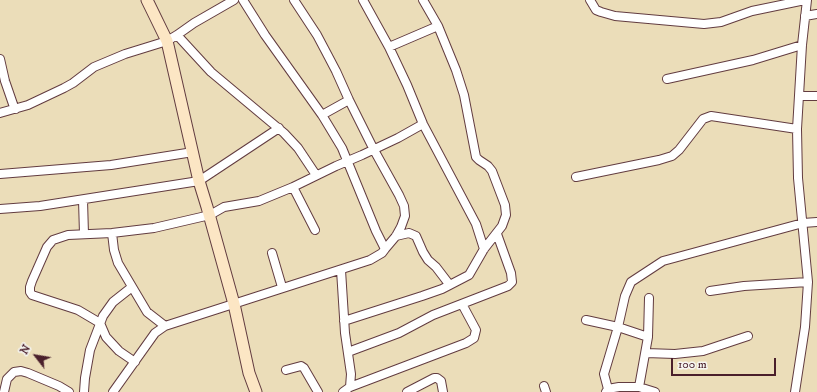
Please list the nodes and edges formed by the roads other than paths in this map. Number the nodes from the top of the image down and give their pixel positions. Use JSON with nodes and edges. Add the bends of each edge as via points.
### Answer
{"nodes":[{"id":1,"x":147,"y":0,"type":"edge"},
{"id":2,"x":216,"y":0,"type":"edge"},
{"id":3,"x":234,"y":0,"type":"edge"},
{"id":4,"x":243,"y":0,"type":"edge"},
{"id":5,"x":294,"y":0,"type":"edge"},
{"id":6,"x":363,"y":0,"type":"edge"},
{"id":7,"x":423,"y":0,"type":"edge"},
{"id":8,"x":590,"y":0,"type":"edge"},
{"id":9,"x":806,"y":0,"type":"edge"},
{"id":10,"x":220,"y":8,"type":"junction"},
{"id":11,"x":817,"y":14,"type":"edge"},
{"id":12,"x":805,"y":16,"type":"junction"},
{"id":13,"x":438,"y":26,"type":"junction"},
{"id":14,"x":177,"y":35,"type":"junction"},
{"id":15,"x":167,"y":41,"type":"junction"},
{"id":16,"x":802,"y":45,"type":"junction"},
{"id":17,"x":389,"y":47,"type":"junction"},
{"id":18,"x":0,"y":59,"type":"edge"},
{"id":19,"x":667,"y":79,"type":"dead end"},
{"id":20,"x":800,"y":96,"type":"junction"},
{"id":21,"x":817,"y":96,"type":"edge"},
{"id":22,"x":348,"y":100,"type":"junction"},
{"id":23,"x":16,"y":109,"type":"junction"},
{"id":24,"x":0,"y":113,"type":"edge"},
{"id":25,"x":322,"y":115,"type":"junction"},
{"id":26,"x":423,"y":124,"type":"junction"},
{"id":27,"x":279,"y":128,"type":"junction"},
{"id":28,"x":797,"y":129,"type":"junction"},
{"id":29,"x":374,"y":150,"type":"junction"},
{"id":30,"x":193,"y":152,"type":"junction"},
{"id":31,"x":348,"y":162,"type":"junction"},
{"id":32,"x":0,"y":174,"type":"edge"},
{"id":33,"x":316,"y":175,"type":"junction"},
{"id":34,"x":576,"y":177,"type":"dead end"},
{"id":35,"x":199,"y":181,"type":"junction"},
{"id":36,"x":293,"y":186,"type":"junction"},
{"id":37,"x":84,"y":200,"type":"junction"},
{"id":38,"x":0,"y":209,"type":"edge"},
{"id":39,"x":210,"y":216,"type":"junction"},
{"id":40,"x":817,"y":222,"type":"edge"},
{"id":41,"x":803,"y":223,"type":"junction"},
{"id":42,"x":315,"y":230,"type":"dead end"},
{"id":43,"x":112,"y":233,"type":"junction"},
{"id":44,"x":84,"y":234,"type":"junction"},
{"id":45,"x":497,"y":234,"type":"junction"},
{"id":46,"x":396,"y":236,"type":"junction"},
{"id":47,"x":385,"y":249,"type":"junction"},
{"id":48,"x":484,"y":249,"type":"junction"},
{"id":49,"x":272,"y":253,"type":"dead end"},
{"id":50,"x":341,"y":270,"type":"junction"},
{"id":51,"x":808,"y":282,"type":"junction"},
{"id":52,"x":449,"y":284,"type":"junction"},
{"id":53,"x":132,"y":287,"type":"junction"},
{"id":54,"x":282,"y":287,"type":"junction"},
{"id":55,"x":710,"y":291,"type":"dead end"},
{"id":56,"x":649,"y":298,"type":"dead end"},
{"id":57,"x":234,"y":304,"type":"junction"},
{"id":58,"x":462,"y":304,"type":"junction"},
{"id":59,"x":586,"y":320,"type":"dead end"},
{"id":60,"x":344,"y":321,"type":"junction"},
{"id":61,"x":100,"y":323,"type":"junction"},
{"id":62,"x":165,"y":326,"type":"junction"},
{"id":63,"x":618,"y":327,"type":"junction"},
{"id":64,"x":748,"y":336,"type":"dead end"},
{"id":65,"x":648,"y":337,"type":"junction"},
{"id":66,"x":348,"y":352,"type":"junction"},
{"id":67,"x":646,"y":353,"type":"junction"},
{"id":68,"x":135,"y":362,"type":"junction"},
{"id":69,"x":286,"y":370,"type":"dead end"},
{"id":70,"x":639,"y":387,"type":"junction"},
{"id":71,"x":346,"y":390,"type":"edge"},
{"id":72,"x":607,"y":391,"type":"edge"},
{"id":73,"x":4,"y":392,"type":"edge"},
{"id":74,"x":69,"y":392,"type":"edge"},
{"id":75,"x":84,"y":392,"type":"edge"},
{"id":76,"x":113,"y":392,"type":"edge"},
{"id":77,"x":256,"y":392,"type":"edge"},
{"id":78,"x":318,"y":392,"type":"edge"},
{"id":79,"x":407,"y":392,"type":"edge"},
{"id":80,"x":444,"y":392,"type":"edge"},
{"id":81,"x":655,"y":392,"type":"edge"},
{"id":82,"x":795,"y":392,"type":"edge"}],
"edges":[{"from":1,"to":15,"type":"street"},
{"from":2,"to":10,"type":"street"},
{"from":3,"to":10,"type":"street"},
{"from":4,"to":25,"type":"street"},
{"from":5,"to":22,"type":"street","via":[[336,70]]},
{"from":6,"to":17,"type":"street"},
{"from":7,"to":13,"type":"street"},
{"from":8,"to":9,"type":"street","via":[[596,10],[615,16],[704,24]]},
{"from":9,"to":12,"type":"street"},
{"from":10,"to":14,"type":"street"},
{"from":11,"to":12,"type":"street"},
{"from":12,"to":16,"type":"street"},
{"from":13,"to":17,"type":"street"},
{"from":13,"to":45,"type":"street","via":[[464,95],[476,157],[492,171],[505,205],[506,215]]},
{"from":14,"to":15,"type":"street"},
{"from":14,"to":27,"type":"street","via":[[211,72]]},
{"from":15,"to":23,"type":"street","via":[[124,54],[94,67],[73,83]]},
{"from":15,"to":30,"type":"street"},
{"from":16,"to":19,"type":"street","via":[[753,60]]},
{"from":16,"to":20,"type":"street"},
{"from":17,"to":26,"type":"street"},
{"from":18,"to":23,"type":"street"},
{"from":20,"to":21,"type":"street"},
{"from":20,"to":28,"type":"street"},
{"from":22,"to":25,"type":"street"},
{"from":22,"to":29,"type":"street"},
{"from":23,"to":24,"type":"street"},
{"from":25,"to":31,"type":"street"},
{"from":26,"to":29,"type":"street"},
{"from":26,"to":48,"type":"street","via":[[476,224]]},
{"from":27,"to":33,"type":"street","via":[[298,148]]},
{"from":27,"to":35,"type":"street"},
{"from":28,"to":34,"type":"street","via":[[711,116],[703,119],[672,156]]},
{"from":28,"to":41,"type":"street","via":[[798,178]]},
{"from":29,"to":31,"type":"street"},
{"from":29,"to":46,"type":"street","via":[[404,206],[404,216]]},
{"from":30,"to":32,"type":"street","via":[[112,165]]},
{"from":30,"to":35,"type":"street"},
{"from":31,"to":33,"type":"street"},
{"from":31,"to":47,"type":"street"},
{"from":33,"to":36,"type":"street"},
{"from":35,"to":37,"type":"street"},
{"from":35,"to":39,"type":"street"},
{"from":36,"to":39,"type":"street","via":[[259,201],[224,207]]},
{"from":36,"to":42,"type":"street"},
{"from":37,"to":38,"type":"street"},
{"from":37,"to":44,"type":"street"},
{"from":39,"to":43,"type":"street","via":[[154,228]]},
{"from":39,"to":57,"type":"street"},
{"from":40,"to":41,"type":"street"},
{"from":41,"to":51,"type":"street"},
{"from":41,"to":63,"type":"street","via":[[663,261],[629,285]]},
{"from":43,"to":44,"type":"street"},
{"from":43,"to":53,"type":"street","via":[[115,256]]},
{"from":44,"to":61,"type":"street","via":[[68,235],[50,243],[32,281],[30,292],[78,310]]},
{"from":45,"to":48,"type":"street"},
{"from":45,"to":58,"type":"street","via":[[512,282],[508,286]]},
{"from":46,"to":47,"type":"street"},
{"from":46,"to":52,"type":"street","via":[[409,233],[416,236],[428,260]]},
{"from":47,"to":50,"type":"street","via":[[370,260]]},
{"from":48,"to":52,"type":"street","via":[[469,275]]},
{"from":49,"to":54,"type":"street"},
{"from":50,"to":54,"type":"street"},
{"from":50,"to":60,"type":"street"},
{"from":51,"to":55,"type":"street"},
{"from":51,"to":82,"type":"street","via":[[805,328]]},
{"from":52,"to":60,"type":"street","via":[[442,289]]},
{"from":53,"to":61,"type":"street","via":[[110,304]]},
{"from":53,"to":62,"type":"street","via":[[147,312]]},
{"from":54,"to":57,"type":"street"},
{"from":56,"to":65,"type":"street"},
{"from":57,"to":62,"type":"street"},
{"from":57,"to":77,"type":"street","via":[[249,373]]},
{"from":58,"to":66,"type":"street","via":[[433,315],[399,333]]},
{"from":58,"to":71,"type":"street","via":[[476,330],[474,338]]},
{"from":59,"to":63,"type":"street"},
{"from":60,"to":66,"type":"street"},
{"from":61,"to":68,"type":"street","via":[[106,337],[119,351]]},
{"from":61,"to":75,"type":"street","via":[[90,350]]},
{"from":62,"to":68,"type":"street","via":[[155,334]]},
{"from":63,"to":65,"type":"street"},
{"from":63,"to":72,"type":"street","via":[[604,374]]},
{"from":64,"to":67,"type":"street","via":[[703,351],[675,354]]},
{"from":65,"to":67,"type":"street"},
{"from":66,"to":71,"type":"street","via":[[351,374]]},
{"from":67,"to":70,"type":"street"},
{"from":68,"to":76,"type":"street"},
{"from":69,"to":78,"type":"street","via":[[301,366],[304,368]]},
{"from":70,"to":72,"type":"street","via":[[619,387]]},
{"from":70,"to":81,"type":"street"},
{"from":73,"to":74,"type":"street","via":[[7,379],[14,372],[21,371]]},
{"from":79,"to":80,"type":"street","via":[[437,378],[441,381]]}]}
